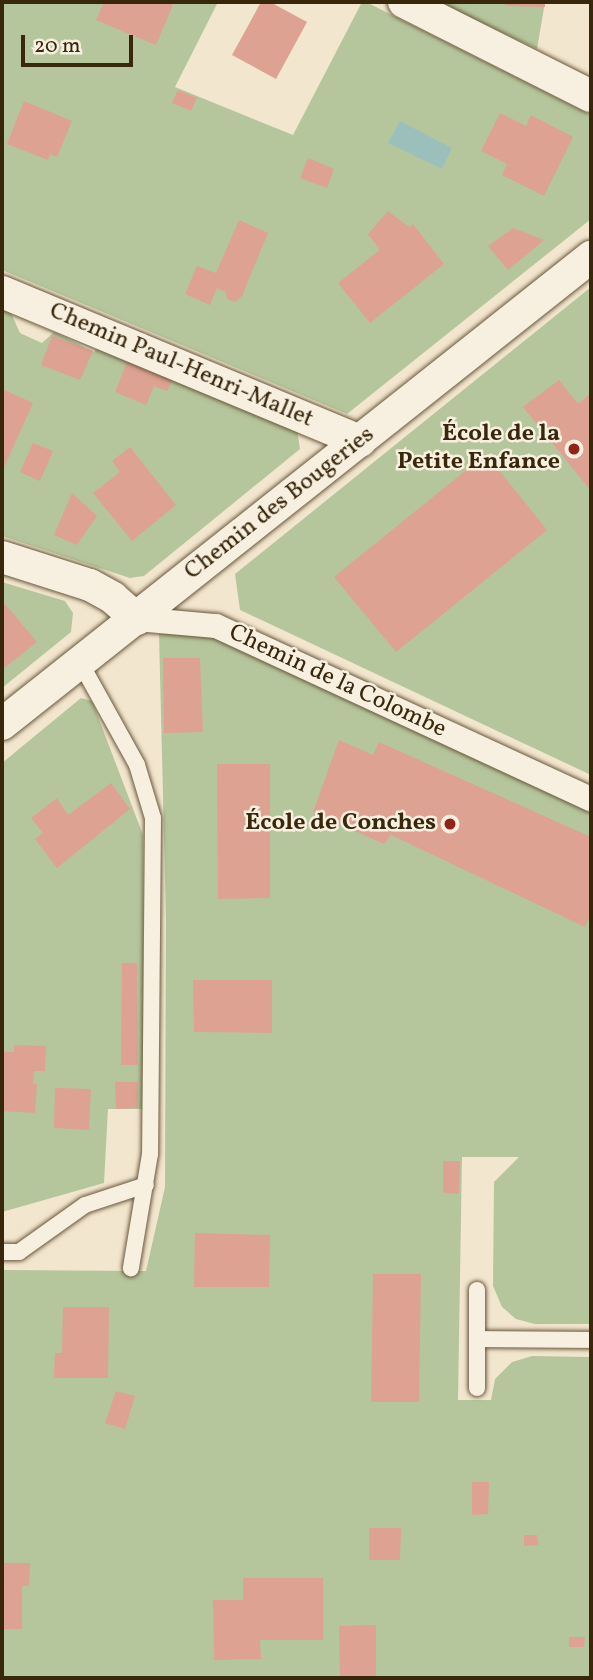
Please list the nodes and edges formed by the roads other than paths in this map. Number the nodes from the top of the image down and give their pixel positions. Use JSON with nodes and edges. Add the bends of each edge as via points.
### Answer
{"nodes":[{"id":1,"x":404,"y":2,"type":"edge"},
{"id":2,"x":591,"y":96,"type":"edge"},
{"id":3,"x":591,"y":257,"type":"edge"},
{"id":4,"x":2,"y":292,"type":"edge"},
{"id":5,"x":360,"y":441,"type":"junction"},
{"id":6,"x":2,"y":557,"type":"edge"},
{"id":7,"x":137,"y":619,"type":"junction"},
{"id":8,"x":80,"y":662,"type":"junction"},
{"id":9,"x":2,"y":724,"type":"edge"},
{"id":10,"x":591,"y":799,"type":"edge"},
{"id":11,"x":146,"y":1185,"type":"junction"},
{"id":12,"x":2,"y":1252,"type":"edge"},
{"id":13,"x":131,"y":1268,"type":"dead end"},
{"id":14,"x":477,"y":1290,"type":"dead end"},
{"id":15,"x":478,"y":1339,"type":"junction"},
{"id":16,"x":591,"y":1340,"type":"edge"},
{"id":17,"x":477,"y":1388,"type":"dead end"}],
"edges":[{"from":1,"to":2,"type":"street"},
{"from":3,"to":5,"type":"street","name":"Chemin des Bougeries"},
{"from":4,"to":5,"type":"street","name":"Chemin Paul-Henri-Mallet"},
{"from":5,"to":7,"type":"street","name":"Chemin des Bougeries"},
{"from":6,"to":7,"type":"street","via":[[90,585]]},
{"from":7,"to":8,"type":"street","name":"Chemin des Bougeries"},
{"from":7,"to":10,"type":"street","name":"Chemin de la Colombe","via":[[216,626]]},
{"from":8,"to":9,"type":"street","name":"Chemin des Bougeries"},
{"from":8,"to":11,"type":"lane","via":[[137,765],[153,818]]},
{"from":11,"to":12,"type":"lane","via":[[85,1205],[19,1252]]},
{"from":11,"to":13,"type":"lane"},
{"from":14,"to":15,"type":"lane"},
{"from":15,"to":16,"type":"lane"},
{"from":15,"to":17,"type":"lane"}]}
